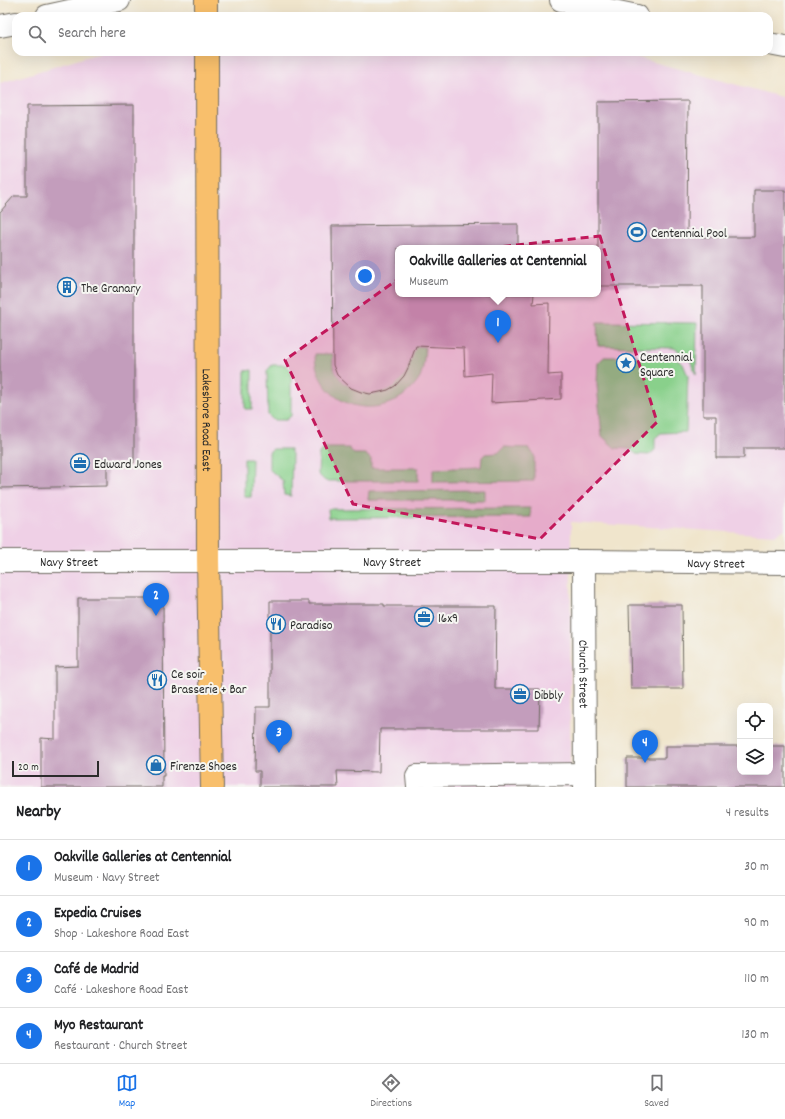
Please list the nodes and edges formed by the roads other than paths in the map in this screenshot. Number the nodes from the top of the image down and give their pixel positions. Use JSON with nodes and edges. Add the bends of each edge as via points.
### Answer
{"nodes":[{"id":1,"x":120,"y":0,"type":"edge"},
{"id":2,"x":206,"y":0,"type":"edge"},
{"id":3,"x":561,"y":0,"type":"edge"},
{"id":4,"x":65,"y":12,"type":"edge"},
{"id":5,"x":206,"y":12,"type":"edge"},
{"id":6,"x":618,"y":12,"type":"edge"},
{"id":7,"x":12,"y":24,"type":"edge"},
{"id":8,"x":0,"y":26,"type":"edge"},
{"id":9,"x":773,"y":45,"type":"edge"},
{"id":10,"x":785,"y":47,"type":"edge"},
{"id":11,"x":207,"y":56,"type":"edge"},
{"id":12,"x":785,"y":553,"type":"edge"},
{"id":13,"x":208,"y":560,"type":"junction"},
{"id":14,"x":0,"y":561,"type":"edge"},
{"id":15,"x":584,"y":561,"type":"junction"},
{"id":16,"x":755,"y":562,"type":"junction"},
{"id":17,"x":785,"y":563,"type":"edge"},
{"id":18,"x":585,"y":781,"type":"edge"},
{"id":19,"x":212,"y":787,"type":"edge"},
{"id":20,"x":418,"y":787,"type":"edge"}],
"edges":[{"from":1,"to":4,"type":"street"},
{"from":2,"to":5,"type":"main road"},
{"from":3,"to":6,"type":"street"},
{"from":7,"to":8,"type":"street"},
{"from":9,"to":10,"type":"street"},
{"from":11,"to":13,"type":"main road","name":"Lakeshore Road East"},
{"from":12,"to":16,"type":"street"},
{"from":13,"to":14,"type":"street","name":"Navy Street"},
{"from":13,"to":15,"type":"street","name":"Navy Street"},
{"from":13,"to":19,"type":"main road","name":"Lakeshore Road East"},
{"from":15,"to":16,"type":"street","name":"Navy Street"},
{"from":15,"to":18,"type":"street","name":"Church Street"},
{"from":16,"to":17,"type":"street","name":"Navy Street"},
{"from":18,"to":20,"type":"street","via":[[417,776]]}]}
